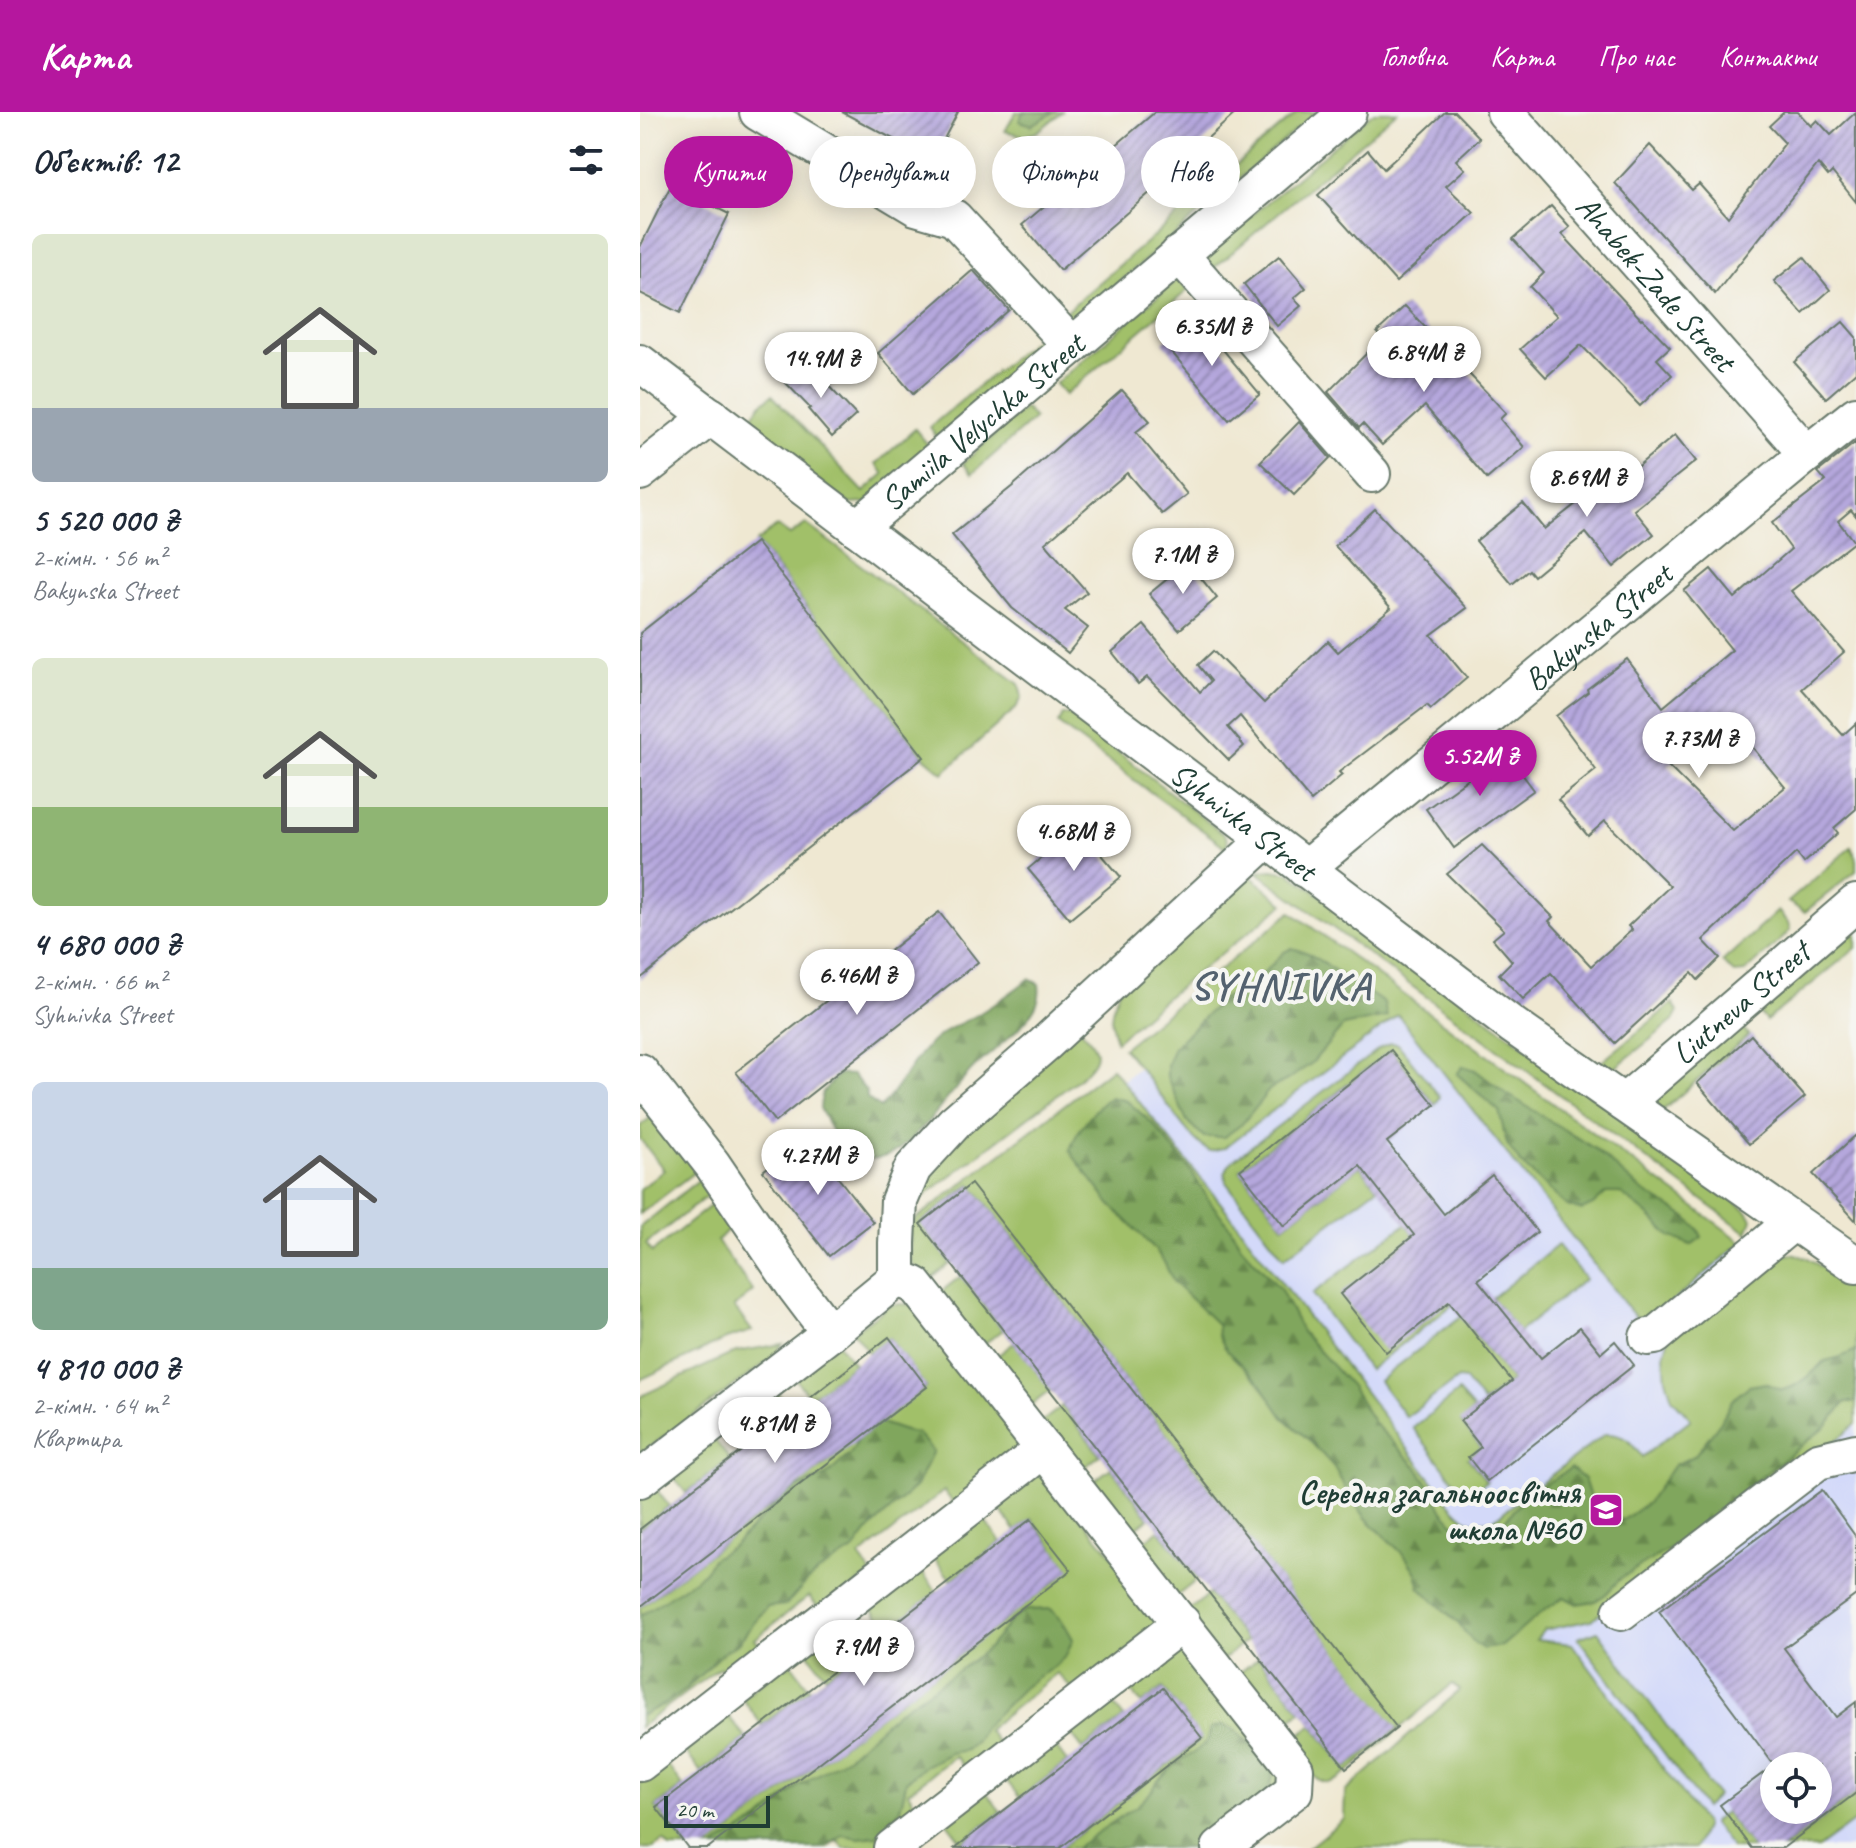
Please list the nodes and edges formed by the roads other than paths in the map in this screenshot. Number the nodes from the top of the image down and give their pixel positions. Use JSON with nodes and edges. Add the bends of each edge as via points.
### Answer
{"nodes":[{"id":1,"x":758,"y":112,"type":"edge"},
{"id":2,"x":1348,"y":112,"type":"edge"},
{"id":3,"x":1505,"y":112,"type":"edge"},
{"id":4,"x":1179,"y":254,"type":"junction"},
{"id":5,"x":1072,"y":346,"type":"junction"},
{"id":6,"x":640,"y":363,"type":"edge"},
{"id":7,"x":1856,"y":415,"type":"edge"},
{"id":8,"x":711,"y":416,"type":"junction"},
{"id":9,"x":1807,"y":454,"type":"junction"},
{"id":10,"x":640,"y":472,"type":"edge"},
{"id":11,"x":1372,"y":474,"type":"dead end"},
{"id":12,"x":857,"y":528,"type":"junction"},
{"id":13,"x":1266,"y":840,"type":"junction"},
{"id":14,"x":1305,"y":869,"type":"junction"},
{"id":15,"x":1856,"y":903,"type":"edge"},
{"id":16,"x":640,"y":1072,"type":"edge"},
{"id":17,"x":1624,"y":1103,"type":"junction"},
{"id":18,"x":1793,"y":1222,"type":"junction"},
{"id":19,"x":1856,"y":1265,"type":"edge"},
{"id":20,"x":897,"y":1278,"type":"junction"},
{"id":21,"x":830,"y":1333,"type":"junction"},
{"id":22,"x":1648,"y":1337,"type":"dead end"},
{"id":23,"x":1044,"y":1449,"type":"junction"},
{"id":24,"x":1856,"y":1452,"type":"edge"},
{"id":25,"x":640,"y":1479,"type":"edge"},
{"id":26,"x":1621,"y":1612,"type":"dead end"},
{"id":27,"x":1182,"y":1623,"type":"junction"},
{"id":28,"x":640,"y":1763,"type":"edge"},
{"id":29,"x":892,"y":1848,"type":"edge"},
{"id":30,"x":1220,"y":1848,"type":"edge"}],
"edges":[{"from":1,"to":5,"type":"street","via":[[916,207],[954,218]]},
{"from":2,"to":4,"type":"street","name":"Samiila Velychka Street"},
{"from":3,"to":9,"type":"street","name":"Ahabek-Zade Street"},
{"from":4,"to":5,"type":"street","name":"Samiila Velychka Street"},
{"from":4,"to":11,"type":"street"},
{"from":5,"to":12,"type":"street","name":"Samiila Velychka Street"},
{"from":6,"to":8,"type":"street","name":"Syhnivka Street"},
{"from":7,"to":9,"type":"street","name":"Bakynska Street"},
{"from":8,"to":10,"type":"street"},
{"from":8,"to":12,"type":"street","name":"Syhnivka Street"},
{"from":9,"to":14,"type":"street","name":"Bakynska Street"},
{"from":12,"to":13,"type":"street","name":"Syhnivka Street"},
{"from":13,"to":14,"type":"street","name":"Syhnivka Street"},
{"from":13,"to":20,"type":"street","via":[[955,1122],[913,1168],[899,1201]]},
{"from":14,"to":17,"type":"street","name":"Syhnivka Street"},
{"from":15,"to":17,"type":"street","name":"Liutneva Street"},
{"from":16,"to":21,"type":"street","via":[[712,1164]]},
{"from":17,"to":18,"type":"street","name":"Syhnivka Street"},
{"from":18,"to":19,"type":"street","name":"Syhnivka Street"},
{"from":18,"to":22,"type":"street"},
{"from":20,"to":21,"type":"street"},
{"from":20,"to":23,"type":"street","via":[[915,1285]]},
{"from":21,"to":25,"type":"street"},
{"from":23,"to":27,"type":"street"},
{"from":23,"to":28,"type":"street"},
{"from":24,"to":26,"type":"street","via":[[1818,1461]]},
{"from":27,"to":29,"type":"street"},
{"from":27,"to":30,"type":"street","via":[[1295,1769],[1294,1791]]}]}
